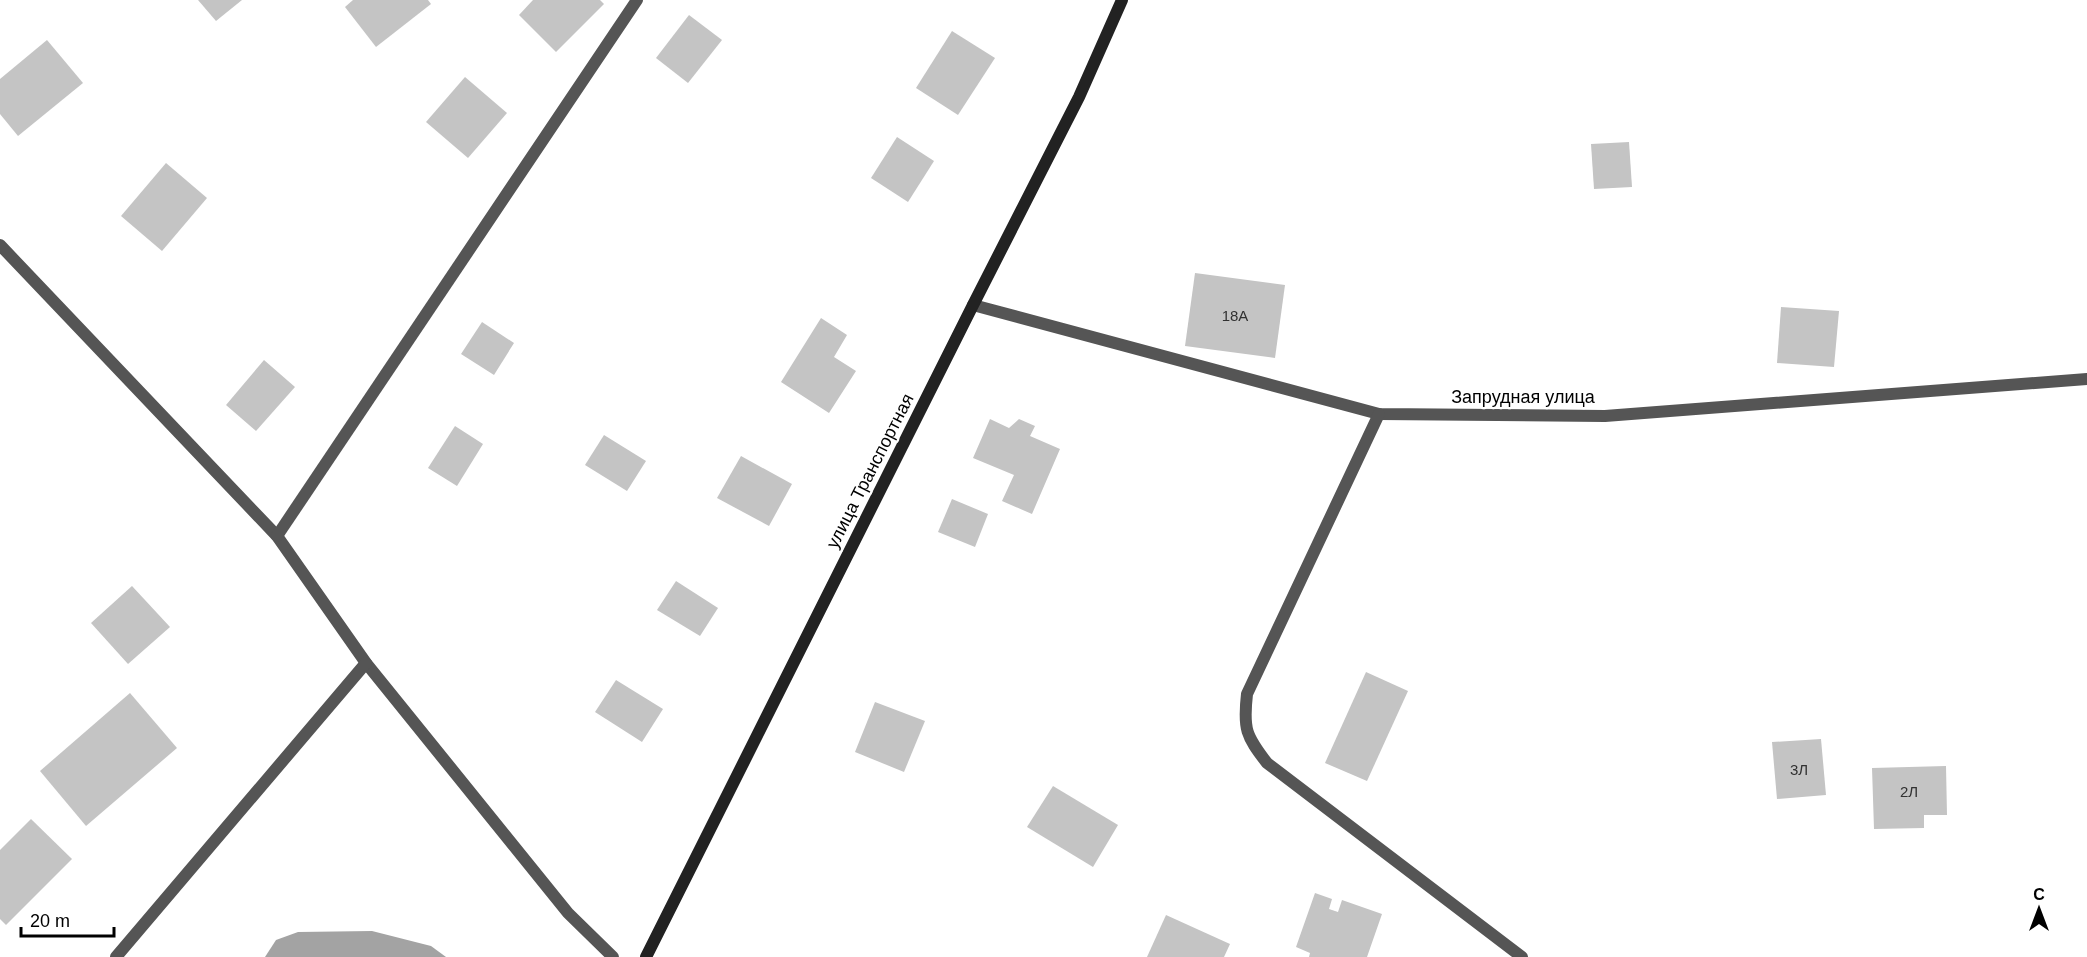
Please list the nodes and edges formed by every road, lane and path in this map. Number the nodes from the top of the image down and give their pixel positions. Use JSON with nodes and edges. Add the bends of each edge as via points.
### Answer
{"nodes":[{"id":1,"x":637,"y":0,"type":"edge"},
{"id":2,"x":1122,"y":0,"type":"edge"},
{"id":3,"x":0,"y":245,"type":"edge"},
{"id":4,"x":973,"y":305,"type":"junction"},
{"id":5,"x":2087,"y":379,"type":"edge"},
{"id":6,"x":1379,"y":414,"type":"junction"},
{"id":7,"x":277,"y":536,"type":"junction"},
{"id":8,"x":366,"y":663,"type":"junction"},
{"id":9,"x":116,"y":957,"type":"edge"},
{"id":10,"x":613,"y":957,"type":"edge"},
{"id":11,"x":646,"y":957,"type":"edge"},
{"id":12,"x":1522,"y":957,"type":"edge"}],
"edges":[{"from":1,"to":7,"type":"street"},
{"from":2,"to":4,"type":"main road","name":"улица Транспортная","via":[[1079,97]]},
{"from":3,"to":7,"type":"street"},
{"from":4,"to":6,"type":"street","name":"Запрудная улица"},
{"from":4,"to":11,"type":"main road","name":"улица Транспортная"},
{"from":5,"to":6,"type":"street","name":"Запрудная улица","via":[[1605,416]]},
{"from":6,"to":12,"type":"street","via":[[1247,694],[1244,721],[1251,743],[1267,763]]},
{"from":7,"to":8,"type":"street"},
{"from":8,"to":9,"type":"street"},
{"from":8,"to":10,"type":"street","via":[[568,914]]}]}
